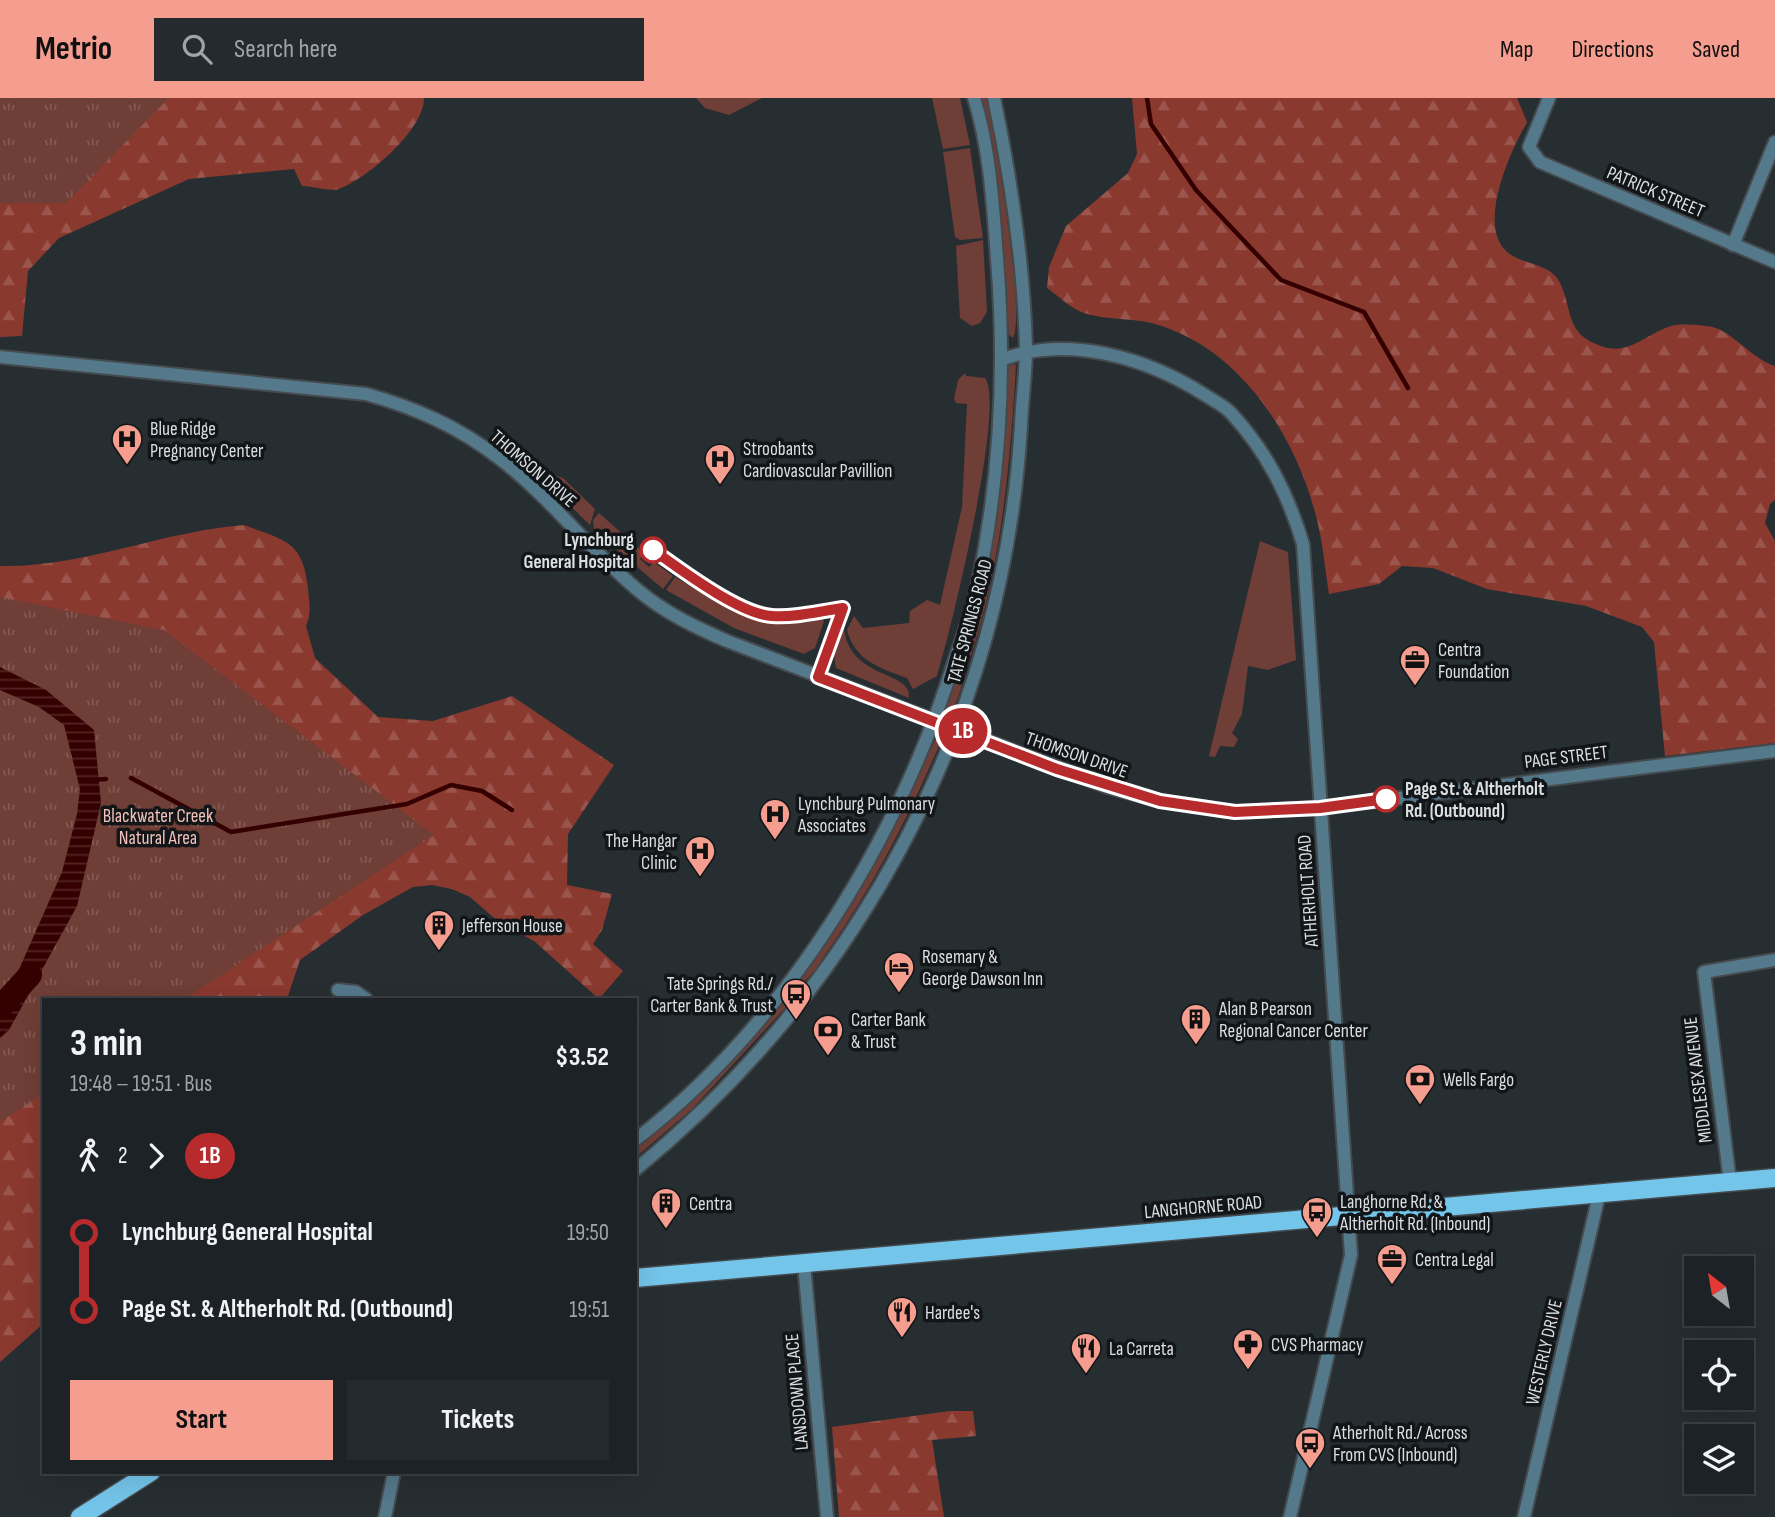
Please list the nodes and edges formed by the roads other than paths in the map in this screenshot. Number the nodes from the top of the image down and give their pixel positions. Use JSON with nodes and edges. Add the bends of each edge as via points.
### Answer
{"nodes":[{"id":1,"x":974,"y":98,"type":"edge"},
{"id":2,"x":994,"y":98,"type":"edge"},
{"id":3,"x":1549,"y":98,"type":"edge"},
{"id":4,"x":1775,"y":142,"type":"edge"},
{"id":5,"x":1733,"y":245,"type":"junction"},
{"id":6,"x":1775,"y":262,"type":"edge"},
{"id":7,"x":1002,"y":339,"type":"junction"},
{"id":8,"x":1026,"y":350,"type":"junction"},
{"id":9,"x":0,"y":357,"type":"edge"},
{"id":10,"x":1001,"y":360,"type":"junction"},
{"id":11,"x":935,"y":722,"type":"junction"},
{"id":12,"x":957,"y":729,"type":"junction"},
{"id":13,"x":1775,"y":751,"type":"edge"},
{"id":14,"x":1320,"y":808,"type":"junction"},
{"id":15,"x":1775,"y":960,"type":"edge"},
{"id":16,"x":338,"y":990,"type":"dead end"},
{"id":17,"x":365,"y":998,"type":"edge"},
{"id":18,"x":637,"y":1138,"type":"edge"},
{"id":19,"x":637,"y":1168,"type":"edge"},
{"id":20,"x":1775,"y":1178,"type":"edge"},
{"id":21,"x":1730,"y":1182,"type":"junction"},
{"id":22,"x":1599,"y":1195,"type":"junction"},
{"id":23,"x":1349,"y":1215,"type":"junction"},
{"id":24,"x":804,"y":1264,"type":"junction"},
{"id":25,"x":637,"y":1278,"type":"edge"},
{"id":26,"x":148,"y":1474,"type":"edge"},
{"id":27,"x":392,"y":1474,"type":"edge"},
{"id":28,"x":80,"y":1517,"type":"edge"},
{"id":29,"x":385,"y":1517,"type":"edge"},
{"id":30,"x":827,"y":1517,"type":"edge"},
{"id":31,"x":1290,"y":1517,"type":"edge"},
{"id":32,"x":1524,"y":1517,"type":"edge"}],
"edges":[{"from":1,"to":7,"type":"street","name":"TATE SPRINGS ROAD","via":[[992,200]]},
{"from":2,"to":8,"type":"street","name":"TATE SPRINGS ROAD","via":[[1018,242]]},
{"from":3,"to":5,"type":"street","name":"PATRICK STREET","via":[[1530,147],[1539,162]]},
{"from":4,"to":5,"type":"street"},
{"from":5,"to":6,"type":"street","name":"PATRICK STREET"},
{"from":7,"to":8,"type":"street","name":"ATHERHOLT ROAD"},
{"from":7,"to":10,"type":"street","name":"TATE SPRINGS ROAD"},
{"from":8,"to":10,"type":"street","name":"ATHERHOLT ROAD"},
{"from":8,"to":12,"type":"street","name":"TATE SPRINGS ROAD","via":[[1006,559],[993,618]]},
{"from":8,"to":14,"type":"street","name":"ATHERHOLT ROAD","via":[[1072,349],[1130,359],[1178,378],[1229,411],[1268,459],[1291,503],[1303,544]]},
{"from":9,"to":11,"type":"street","name":"THOMSON DRIVE","via":[[366,394],[410,407],[454,427],[501,460],[639,592],[677,617]]},
{"from":10,"to":11,"type":"street","name":"TATE SPRINGS ROAD","via":[[993,500],[975,595]]},
{"from":11,"to":12,"type":"street","name":"THOMSON DRIVE"},
{"from":11,"to":18,"type":"street","name":"TATE SPRINGS ROAD","via":[[883,838],[787,985],[724,1058]]},
{"from":12,"to":14,"type":"street","name":"THOMSON DRIVE","via":[[1057,769],[1160,801],[1235,812]]},
{"from":12,"to":19,"type":"street","name":"TATE SPRINGS ROAD","via":[[894,866],[803,999],[743,1070],[674,1139]]},
{"from":13,"to":14,"type":"street","name":"PAGE STREET"},
{"from":14,"to":23,"type":"street","name":"ATHERHOLT ROAD"},
{"from":15,"to":21,"type":"street","name":"MIDDLESEX AVENUE","via":[[1704,972]]},
{"from":16,"to":17,"type":"street"},
{"from":20,"to":21,"type":"main road","name":"LANGHORNE ROAD"},
{"from":21,"to":22,"type":"main road","name":"LANGHORNE ROAD"},
{"from":22,"to":23,"type":"main road","name":"LANGHORNE ROAD"},
{"from":22,"to":32,"type":"street","name":"WESTERLY DRIVE"},
{"from":23,"to":24,"type":"main road","name":"LANGHORNE ROAD"},
{"from":23,"to":31,"type":"street","name":"ATHERHOLT ROAD","via":[[1350,1255]]},
{"from":24,"to":25,"type":"main road","name":"LANGHORNE ROAD"},
{"from":24,"to":30,"type":"street","name":"LANSDOWN PLACE"},
{"from":26,"to":28,"type":"main road"},
{"from":27,"to":29,"type":"street"}]}
